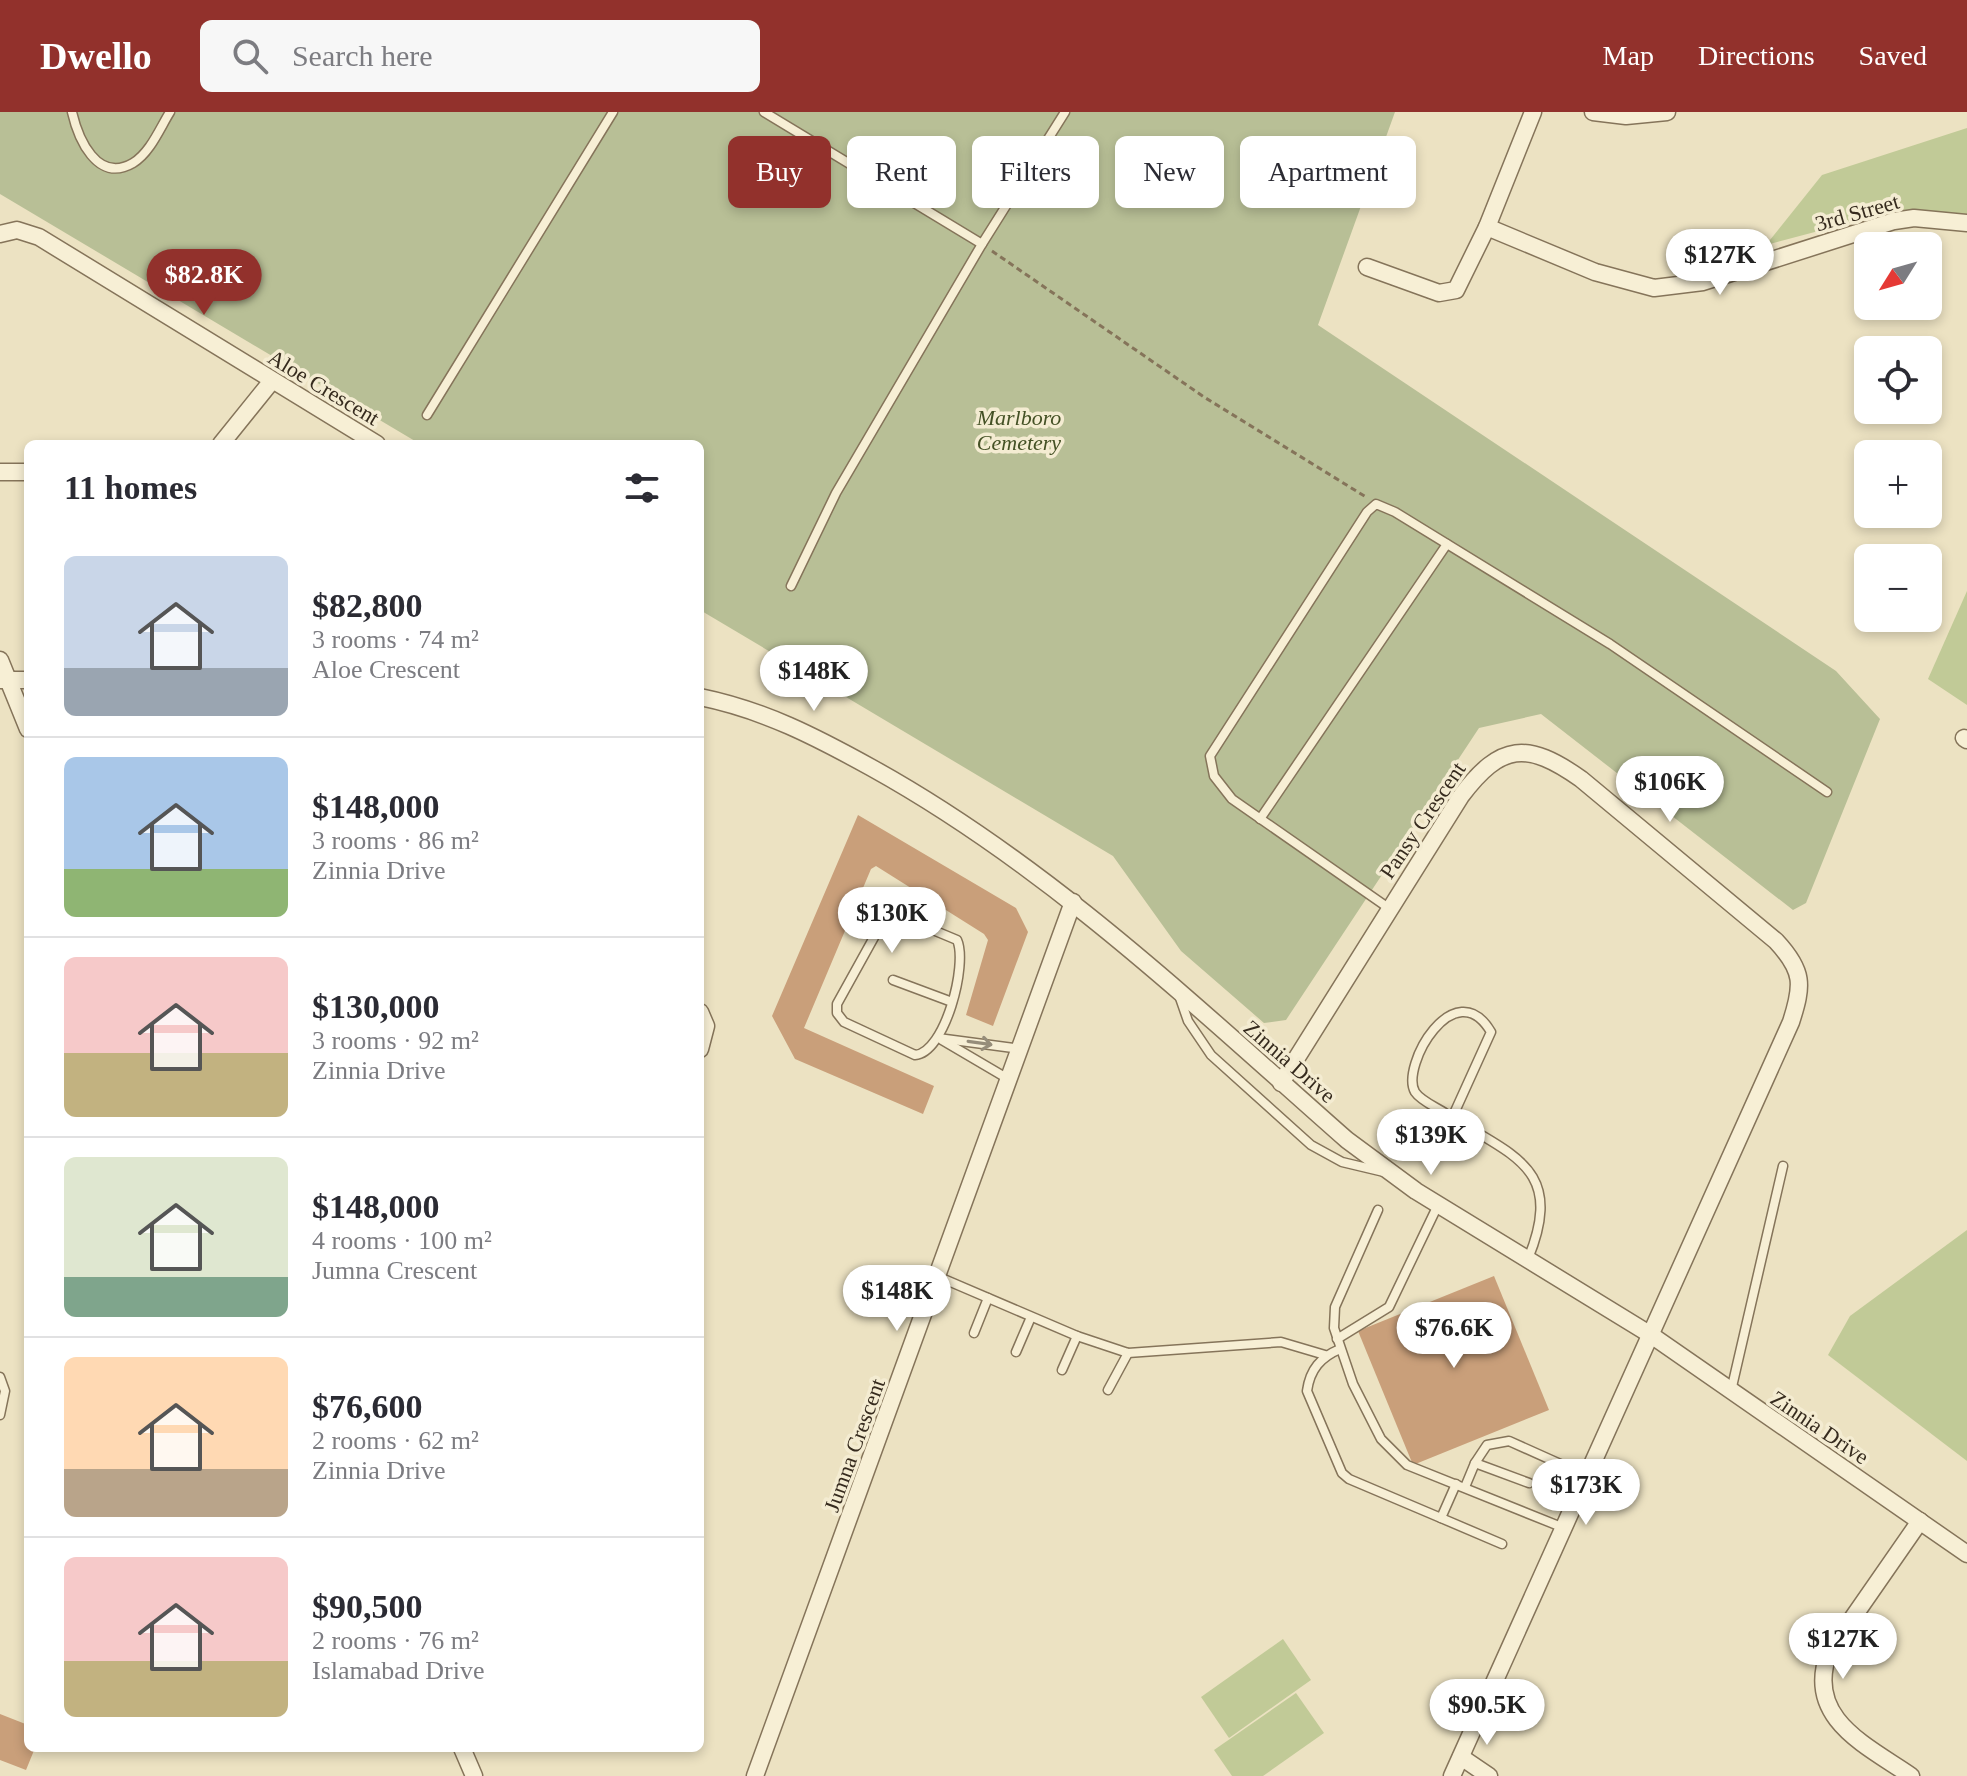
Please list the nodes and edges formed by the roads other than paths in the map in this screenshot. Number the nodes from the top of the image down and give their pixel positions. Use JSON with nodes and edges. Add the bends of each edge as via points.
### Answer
{"nodes":[{"id":1,"x":72,"y":112,"type":"edge"},
{"id":2,"x":170,"y":112,"type":"edge"},
{"id":3,"x":613,"y":112,"type":"edge"},
{"id":4,"x":764,"y":112,"type":"edge"},
{"id":5,"x":1065,"y":112,"type":"edge"},
{"id":6,"x":1533,"y":112,"type":"edge"},
{"id":7,"x":1593,"y":112,"type":"edge"},
{"id":8,"x":1667,"y":112,"type":"edge"},
{"id":9,"x":1967,"y":223,"type":"edge"},
{"id":10,"x":1487,"y":227,"type":"junction"},
{"id":11,"x":0,"y":234,"type":"edge"},
{"id":12,"x":982,"y":244,"type":"junction"},
{"id":13,"x":1367,"y":267,"type":"dead end"},
{"id":14,"x":271,"y":382,"type":"junction"},
{"id":15,"x":427,"y":415,"type":"dead end"},
{"id":16,"x":224,"y":440,"type":"edge"},
{"id":17,"x":370,"y":440,"type":"edge"},
{"id":18,"x":0,"y":472,"type":"edge"},
{"id":19,"x":24,"y":472,"type":"edge"},
{"id":20,"x":1447,"y":544,"type":"junction"},
{"id":21,"x":791,"y":586,"type":"dead end"},
{"id":22,"x":0,"y":660,"type":"edge"},
{"id":23,"x":3,"y":680,"type":"edge"},
{"id":24,"x":24,"y":680,"type":"edge"},
{"id":25,"x":704,"y":698,"type":"edge"},
{"id":26,"x":24,"y":721,"type":"edge"},
{"id":27,"x":1827,"y":792,"type":"dead end"},
{"id":28,"x":1260,"y":819,"type":"junction"},
{"id":29,"x":1073,"y":902,"type":"junction"},
{"id":30,"x":1390,"y":909,"type":"junction"},
{"id":31,"x":893,"y":980,"type":"dead end"},
{"id":32,"x":1179,"y":993,"type":"junction"},
{"id":33,"x":952,"y":1002,"type":"junction"},
{"id":34,"x":938,"y":1038,"type":"junction"},
{"id":35,"x":1021,"y":1049,"type":"junction"},
{"id":36,"x":1010,"y":1080,"type":"junction"},
{"id":37,"x":1281,"y":1083,"type":"junction"},
{"id":38,"x":1452,"y":1118,"type":"junction"},
{"id":39,"x":1783,"y":1166,"type":"dead end"},
{"id":40,"x":1393,"y":1174,"type":"junction"},
{"id":41,"x":1438,"y":1205,"type":"junction"},
{"id":42,"x":1378,"y":1210,"type":"dead end"},
{"id":43,"x":1528,"y":1259,"type":"junction"},
{"id":44,"x":939,"y":1277,"type":"junction"},
{"id":45,"x":988,"y":1298,"type":"junction"},
{"id":46,"x":1031,"y":1317,"type":"junction"},
{"id":47,"x":974,"y":1333,"type":"dead end"},
{"id":48,"x":1651,"y":1335,"type":"junction"},
{"id":49,"x":1077,"y":1336,"type":"junction"},
{"id":50,"x":1338,"y":1344,"type":"junction"},
{"id":51,"x":1016,"y":1352,"type":"dead end"},
{"id":52,"x":1128,"y":1353,"type":"junction"},
{"id":53,"x":1325,"y":1355,"type":"junction"},
{"id":54,"x":1062,"y":1370,"type":"dead end"},
{"id":55,"x":0,"y":1377,"type":"edge"},
{"id":56,"x":1108,"y":1390,"type":"dead end"},
{"id":57,"x":1731,"y":1392,"type":"junction"},
{"id":58,"x":0,"y":1415,"type":"edge"},
{"id":59,"x":1475,"y":1463,"type":"junction"},
{"id":60,"x":1587,"y":1476,"type":"junction"},
{"id":61,"x":1529,"y":1483,"type":"dead end"},
{"id":62,"x":1460,"y":1485,"type":"junction"},
{"id":63,"x":1441,"y":1518,"type":"junction"},
{"id":64,"x":1920,"y":1521,"type":"junction"},
{"id":65,"x":1564,"y":1528,"type":"junction"},
{"id":66,"x":1502,"y":1544,"type":"dead end"},
{"id":67,"x":1967,"y":1554,"type":"edge"},
{"id":68,"x":464,"y":1752,"type":"edge"},
{"id":69,"x":1461,"y":1757,"type":"junction"},
{"id":70,"x":474,"y":1776,"type":"edge"},
{"id":71,"x":755,"y":1776,"type":"edge"},
{"id":72,"x":1452,"y":1776,"type":"edge"},
{"id":73,"x":1489,"y":1776,"type":"edge"},
{"id":74,"x":1911,"y":1776,"type":"edge"}],
"edges":[{"from":1,"to":2,"type":"lane","via":[[86,151],[98,162],[122,167],[144,153]]},
{"from":3,"to":15,"type":"lane"},
{"from":4,"to":12,"type":"lane"},
{"from":5,"to":12,"type":"lane"},
{"from":6,"to":10,"type":"street"},
{"from":7,"to":8,"type":"street"},
{"from":9,"to":10,"type":"street","name":"3rd Street","via":[[1894,221],[1703,282],[1654,288],[1595,272]]},
{"from":10,"to":13,"type":"street","via":[[1461,285],[1452,293]]},
{"from":11,"to":14,"type":"street","name":"Aloe Crescent","via":[[17,230],[39,237]]},
{"from":12,"to":21,"type":"lane","via":[[836,493]]},
{"from":14,"to":16,"type":"street"},
{"from":14,"to":17,"type":"street","name":"Aloe Crescent"},
{"from":18,"to":19,"type":"street"},
{"from":20,"to":27,"type":"lane","via":[[1610,644]]},
{"from":20,"to":28,"type":"lane"},
{"from":20,"to":28,"type":"lane","via":[[1376,504],[1367,512],[1213,747],[1212,769],[1223,791]]},
{"from":22,"to":23,"type":"street"},
{"from":23,"to":24,"type":"street"},
{"from":23,"to":26,"type":"street"},
{"from":25,"to":29,"type":"street","name":"Zinnia Drive","via":[[767,713],[817,737],[973,829]]},
{"from":28,"to":30,"type":"lane"},
{"from":29,"to":32,"type":"street","name":"Zinnia Drive"},
{"from":29,"to":35,"type":"street","name":"Jumna Crescent"},
{"from":30,"to":37,"type":"street","name":"Pansy Crescent"},
{"from":30,"to":48,"type":"street","name":"Pansy Crescent","via":[[1479,771],[1501,756],[1525,752],[1560,764],[1592,788],[1729,900],[1791,959],[1800,988],[1791,1022]]},
{"from":31,"to":33,"type":"lane"},
{"from":32,"to":37,"type":"street","name":"Zinnia Drive"},
{"from":32,"to":40,"type":"lane","via":[[1188,1021],[1211,1055],[1311,1145],[1342,1162]]},
{"from":33,"to":34,"type":"lane"},
{"from":33,"to":34,"type":"lane","via":[[962,957],[957,940],[897,915],[883,921],[837,1004],[844,1022],[915,1055],[930,1052]]},
{"from":34,"to":35,"type":"lane","one_way":true},
{"from":34,"to":36,"type":"lane"},
{"from":35,"to":36,"type":"street","name":"Jumna Crescent"},
{"from":36,"to":44,"type":"street","name":"Jumna Crescent"},
{"from":37,"to":40,"type":"street","name":"Zinnia Drive"},
{"from":38,"to":38,"type":"lane","via":[[1417,1095],[1413,1074],[1440,1021],[1460,1011],[1476,1014],[1491,1032]]},
{"from":38,"to":43,"type":"lane","via":[[1515,1155],[1540,1191],[1543,1209]]},
{"from":39,"to":57,"type":"lane"},
{"from":40,"to":41,"type":"street","name":"Zinnia Drive"},
{"from":41,"to":43,"type":"street","name":"Zinnia Drive"},
{"from":41,"to":50,"type":"lane","via":[[1389,1307]]},
{"from":42,"to":50,"type":"lane","via":[[1335,1307]]},
{"from":43,"to":48,"type":"street","name":"Zinnia Drive"},
{"from":44,"to":45,"type":"lane"},
{"from":44,"to":71,"type":"street","name":"Jumna Crescent"},
{"from":45,"to":46,"type":"lane"},
{"from":45,"to":47,"type":"lane"},
{"from":46,"to":49,"type":"lane"},
{"from":46,"to":51,"type":"lane"},
{"from":48,"to":57,"type":"street","name":"Zinnia Drive"},
{"from":48,"to":60,"type":"street"},
{"from":49,"to":52,"type":"lane"},
{"from":49,"to":54,"type":"lane"},
{"from":50,"to":53,"type":"lane"},
{"from":50,"to":62,"type":"lane","via":[[1381,1439],[1407,1465]]},
{"from":52,"to":53,"type":"lane","via":[[1281,1342]]},
{"from":52,"to":56,"type":"lane"},
{"from":53,"to":63,"type":"lane","via":[[1309,1376],[1307,1391],[1342,1473]]},
{"from":55,"to":58,"type":"lane","via":[[5,1391]]},
{"from":57,"to":64,"type":"street","name":"Zinnia Drive"},
{"from":59,"to":60,"type":"lane","via":[[1487,1445],[1509,1441]]},
{"from":59,"to":61,"type":"lane"},
{"from":59,"to":62,"type":"lane"},
{"from":60,"to":65,"type":"street"},
{"from":62,"to":63,"type":"lane"},
{"from":62,"to":65,"type":"lane"},
{"from":63,"to":66,"type":"lane"},
{"from":64,"to":67,"type":"street","name":"Zinnia Drive"},
{"from":64,"to":74,"type":"street","via":[[1829,1652],[1823,1669],[1824,1694],[1836,1721]]},
{"from":65,"to":69,"type":"street"},
{"from":68,"to":70,"type":"street"},
{"from":69,"to":72,"type":"street"},
{"from":69,"to":73,"type":"street"}]}
